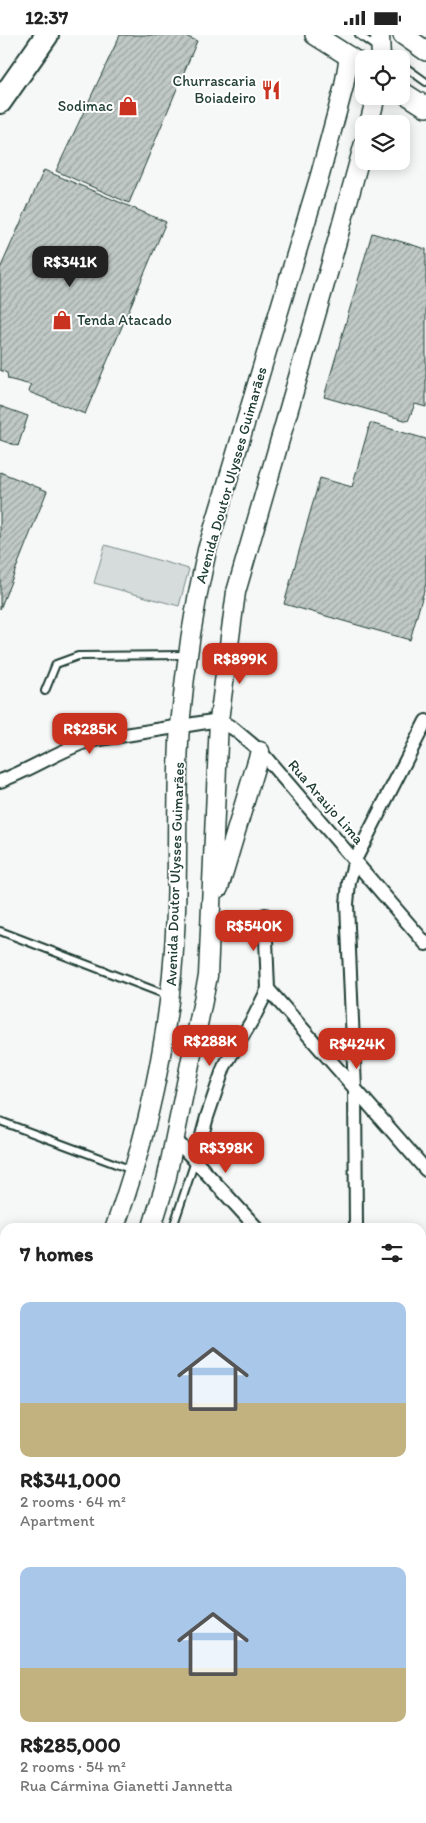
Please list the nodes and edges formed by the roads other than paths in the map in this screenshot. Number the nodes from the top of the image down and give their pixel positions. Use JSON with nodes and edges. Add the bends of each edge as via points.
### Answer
{"nodes":[{"id":1,"x":47,"y":35,"type":"edge"},
{"id":2,"x":316,"y":35,"type":"edge"},
{"id":3,"x":359,"y":35,"type":"edge"},
{"id":4,"x":403,"y":35,"type":"edge"},
{"id":5,"x":382,"y":50,"type":"edge"},
{"id":6,"x":426,"y":51,"type":"edge"},
{"id":7,"x":355,"y":60,"type":"edge"},
{"id":8,"x":355,"y":65,"type":"edge"},
{"id":9,"x":410,"y":71,"type":"edge"},
{"id":10,"x":426,"y":82,"type":"edge"},
{"id":11,"x":410,"y":97,"type":"edge"},
{"id":12,"x":0,"y":102,"type":"edge"},
{"id":13,"x":426,"y":107,"type":"edge"},
{"id":14,"x":357,"y":170,"type":"edge"},
{"id":15,"x":189,"y":655,"type":"junction"},
{"id":16,"x":45,"y":691,"type":"dead end"},
{"id":17,"x":219,"y":720,"type":"junction"},
{"id":18,"x":426,"y":722,"type":"edge"},
{"id":19,"x":180,"y":725,"type":"junction"},
{"id":20,"x":260,"y":751,"type":"junction"},
{"id":21,"x":0,"y":781,"type":"edge"},
{"id":22,"x":355,"y":860,"type":"junction"},
{"id":23,"x":212,"y":912,"type":"junction"},
{"id":24,"x":265,"y":915,"type":"dead end"},
{"id":25,"x":0,"y":931,"type":"edge"},
{"id":26,"x":426,"y":944,"type":"edge"},
{"id":27,"x":268,"y":989,"type":"junction"},
{"id":28,"x":170,"y":997,"type":"junction"},
{"id":29,"x":355,"y":1089,"type":"junction"},
{"id":30,"x":0,"y":1121,"type":"edge"},
{"id":31,"x":175,"y":1139,"type":"junction"},
{"id":32,"x":195,"y":1161,"type":"junction"},
{"id":33,"x":426,"y":1170,"type":"edge"},
{"id":34,"x":135,"y":1171,"type":"junction"},
{"id":35,"x":116,"y":1223,"type":"edge"},
{"id":36,"x":153,"y":1223,"type":"edge"},
{"id":37,"x":174,"y":1223,"type":"edge"},
{"id":38,"x":252,"y":1223,"type":"edge"},
{"id":39,"x":356,"y":1223,"type":"edge"}],
"edges":[{"from":1,"to":12,"type":"highway"},
{"from":2,"to":7,"type":"main road"},
{"from":3,"to":5,"type":"lane"},
{"from":4,"to":6,"type":"main road"},
{"from":8,"to":15,"type":"main road","name":"Avenida Doutor Ulysses Guimarães","via":[[344,86],[207,551]]},
{"from":9,"to":10,"type":"lane"},
{"from":11,"to":13,"type":"main road"},
{"from":14,"to":17,"type":"main road","via":[[236,592]]},
{"from":15,"to":16,"type":"lane","via":[[78,656],[56,664]]},
{"from":15,"to":19,"type":"main road","name":"Avenida Doutor Ulysses Guimarães"},
{"from":17,"to":19,"type":"street"},
{"from":17,"to":20,"type":"street","name":"Rua Araujo Lima"},
{"from":17,"to":23,"type":"main road"},
{"from":18,"to":22,"type":"street"},
{"from":19,"to":21,"type":"street","via":[[88,741]]},
{"from":19,"to":28,"type":"main road","name":"Avenida Doutor Ulysses Guimarães","via":[[175,933]]},
{"from":20,"to":22,"type":"street","name":"Rua Araujo Lima"},
{"from":20,"to":23,"type":"main road"},
{"from":22,"to":26,"type":"street","name":"Rua Araujo Lima"},
{"from":22,"to":29,"type":"street","via":[[347,904]]},
{"from":23,"to":31,"type":"main road","via":[[208,975]]},
{"from":24,"to":27,"type":"street"},
{"from":25,"to":28,"type":"lane"},
{"from":27,"to":29,"type":"street"},
{"from":27,"to":32,"type":"street","via":[[224,1067]]},
{"from":28,"to":34,"type":"main road","name":"Avenida Doutor Ulysses Guimarães"},
{"from":29,"to":33,"type":"street"},
{"from":29,"to":39,"type":"street"},
{"from":30,"to":34,"type":"lane"},
{"from":31,"to":32,"type":"street"},
{"from":31,"to":36,"type":"main road"},
{"from":32,"to":37,"type":"lane"},
{"from":32,"to":38,"type":"street"},
{"from":34,"to":35,"type":"main road","name":"Avenida Doutor Ulysses Guimarães"}]}
